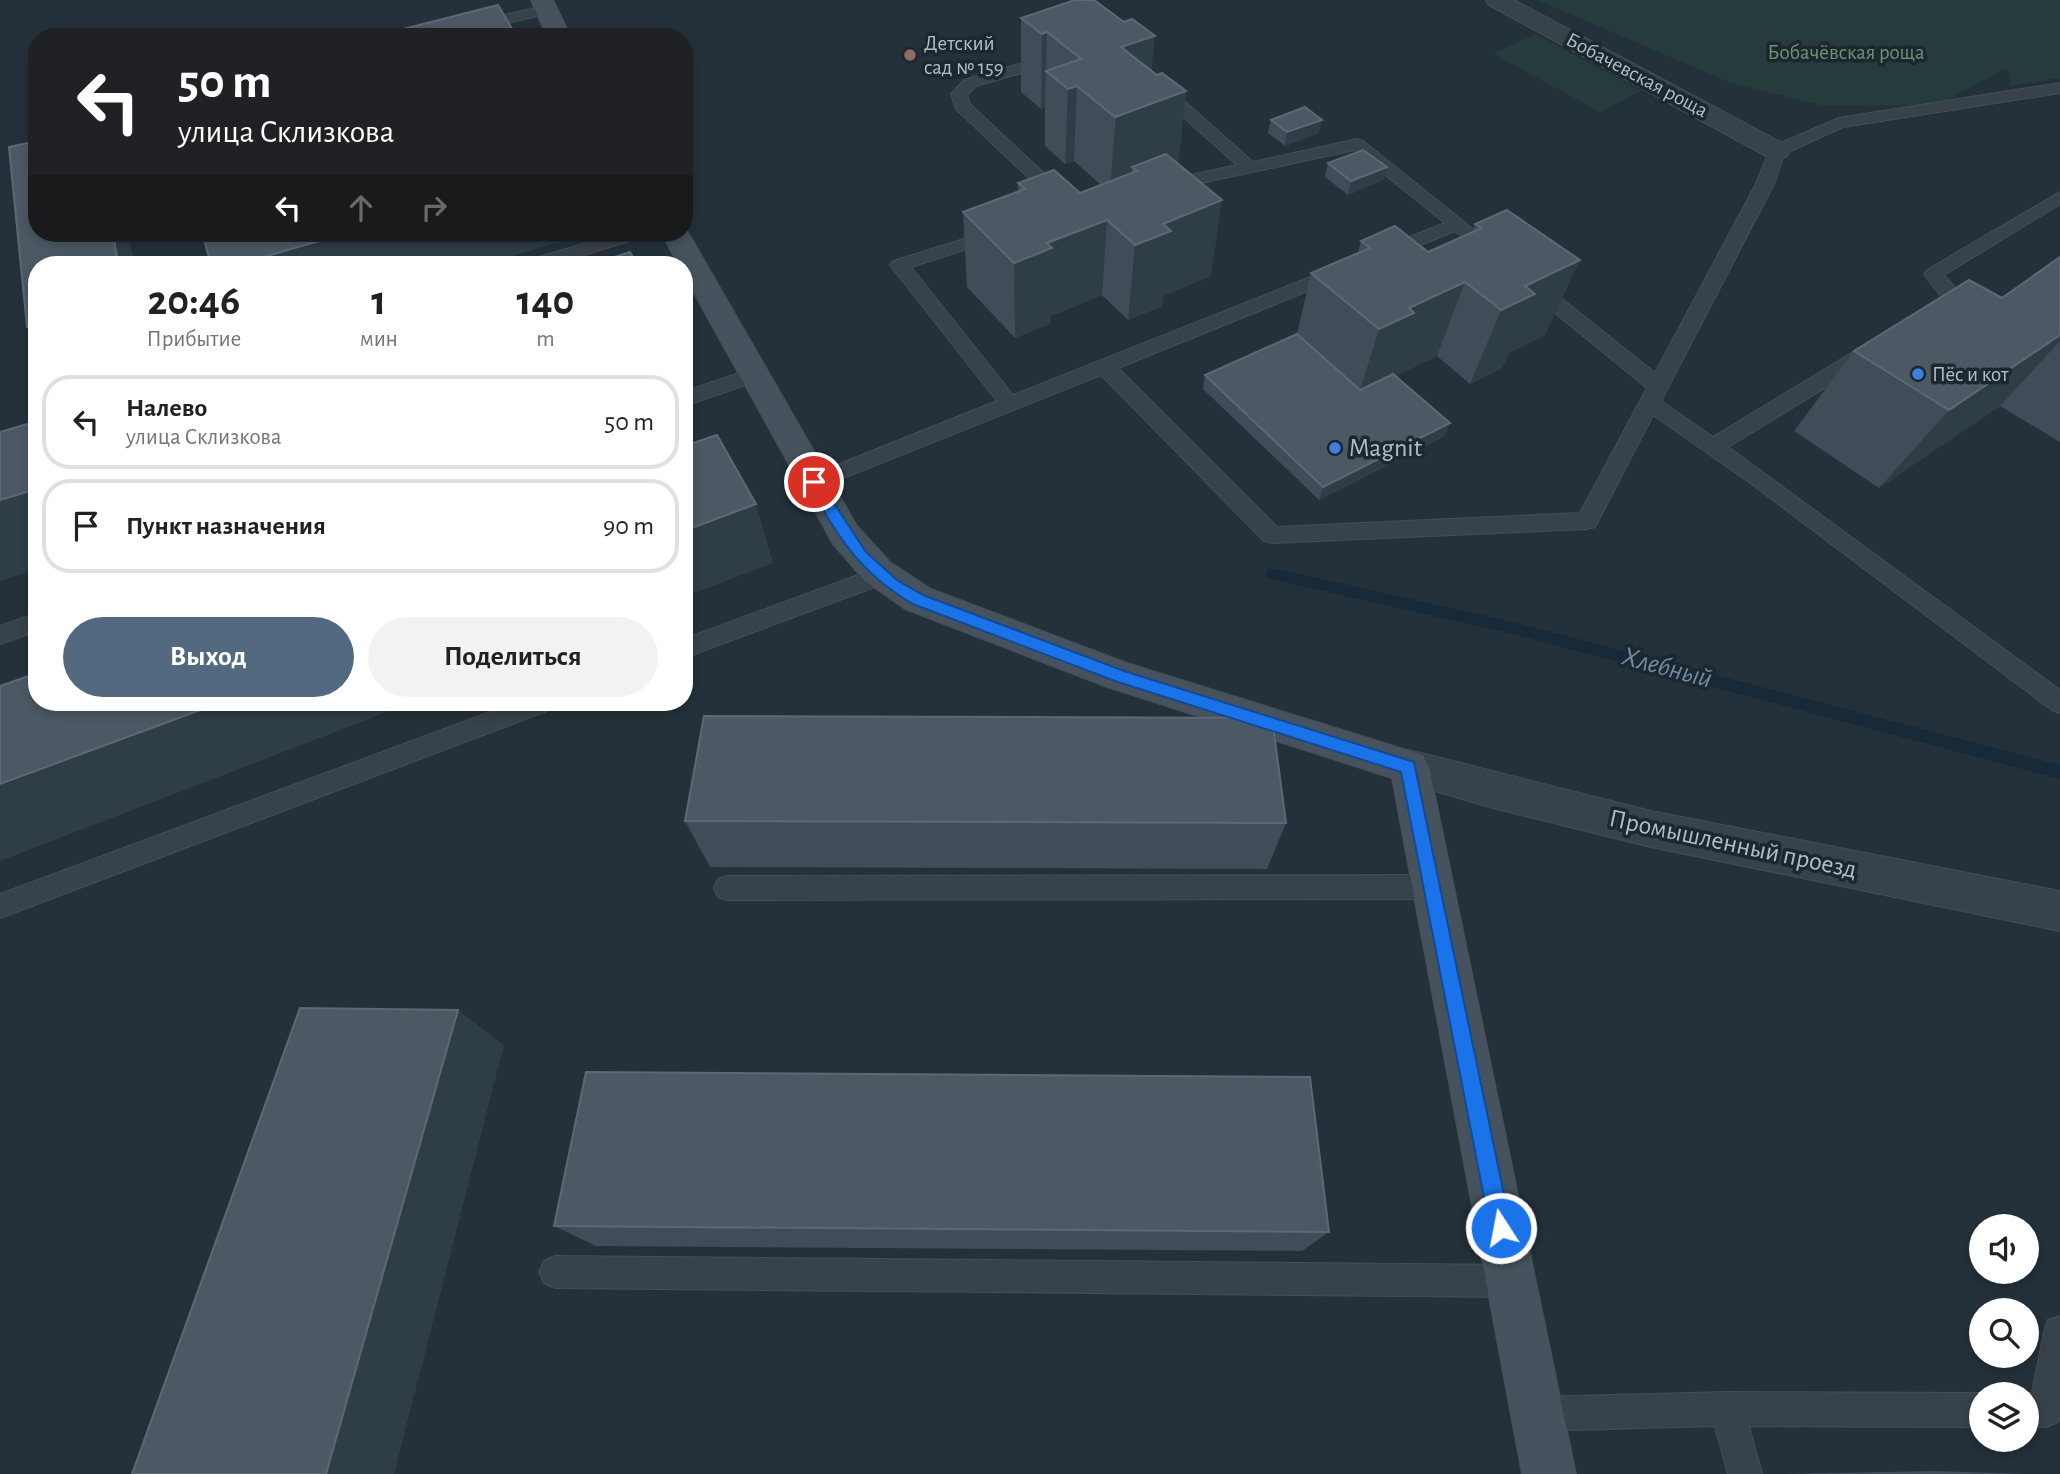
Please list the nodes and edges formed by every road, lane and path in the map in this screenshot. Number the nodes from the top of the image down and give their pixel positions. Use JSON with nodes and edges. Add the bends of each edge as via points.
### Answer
{"nodes":[{"id":1,"x":1497,"y":0,"type":"edge"},
{"id":2,"x":544,"y":5,"type":"edge"},
{"id":3,"x":458,"y":28,"type":"edge"},
{"id":4,"x":555,"y":28,"type":"edge"},
{"id":5,"x":1075,"y":53,"type":"edge"},
{"id":6,"x":1146,"y":75,"type":"edge"},
{"id":7,"x":2060,"y":88,"type":"edge"},
{"id":8,"x":1777,"y":151,"type":"junction"},
{"id":9,"x":1248,"y":166,"type":"junction"},
{"id":10,"x":1149,"y":190,"type":"edge"},
{"id":11,"x":2060,"y":197,"type":"edge"},
{"id":12,"x":1058,"y":213,"type":"edge"},
{"id":13,"x":1457,"y":224,"type":"junction"},
{"id":14,"x":1018,"y":226,"type":"edge"},
{"id":15,"x":607,"y":242,"type":"edge"},
{"id":16,"x":561,"y":256,"type":"edge"},
{"id":17,"x":693,"y":264,"type":"edge"},
{"id":18,"x":1990,"y":319,"type":"edge"},
{"id":19,"x":1885,"y":342,"type":"edge"},
{"id":20,"x":1104,"y":366,"type":"junction"},
{"id":21,"x":756,"y":374,"type":"junction"},
{"id":22,"x":1654,"y":394,"type":"junction"},
{"id":23,"x":693,"y":396,"type":"edge"},
{"id":24,"x":1010,"y":404,"type":"junction"},
{"id":25,"x":1712,"y":447,"type":"junction"},
{"id":26,"x":814,"y":482,"type":"junction"},
{"id":27,"x":880,"y":576,"type":"junction"},
{"id":28,"x":28,"y":625,"type":"edge"},
{"id":29,"x":0,"y":635,"type":"edge"},
{"id":30,"x":693,"y":646,"type":"edge"},
{"id":31,"x":2060,"y":703,"type":"edge"},
{"id":32,"x":520,"y":711,"type":"edge"},
{"id":33,"x":1409,"y":767,"type":"junction"},
{"id":34,"x":1432,"y":887,"type":"junction"},
{"id":35,"x":727,"y":888,"type":"dead end"},
{"id":36,"x":0,"y":906,"type":"edge"},
{"id":37,"x":2060,"y":911,"type":"edge"},
{"id":38,"x":555,"y":1272,"type":"edge"},
{"id":39,"x":1511,"y":1281,"type":"junction"},
{"id":40,"x":2060,"y":1332,"type":"edge"},
{"id":41,"x":1727,"y":1409,"type":"junction"},
{"id":42,"x":1969,"y":1410,"type":"edge"},
{"id":43,"x":2039,"y":1410,"type":"edge"},
{"id":44,"x":1537,"y":1414,"type":"junction"},
{"id":45,"x":1549,"y":1474,"type":"edge"},
{"id":46,"x":1745,"y":1474,"type":"edge"}],
"edges":[{"from":1,"to":8,"type":"street","name":"Бобачевская роща"},
{"from":2,"to":3,"type":"lane"},
{"from":2,"to":4,"type":"street"},
{"from":5,"to":12,"type":"lane","via":[[970,83],[959,94],[962,106],[1071,209]]},
{"from":6,"to":9,"type":"lane"},
{"from":7,"to":8,"type":"lane","via":[[1839,123]]},
{"from":8,"to":22,"type":"lane","via":[[1765,184]]},
{"from":9,"to":10,"type":"lane"},
{"from":9,"to":13,"type":"lane","via":[[1357,144]]},
{"from":11,"to":18,"type":"lane","via":[[1933,274],[1949,303]]},
{"from":13,"to":20,"type":"lane"},
{"from":13,"to":22,"type":"lane"},
{"from":14,"to":24,"type":"lane","via":[[899,265]]},
{"from":15,"to":16,"type":"lane"},
{"from":17,"to":21,"type":"street"},
{"from":19,"to":25,"type":"lane"},
{"from":20,"to":22,"type":"lane","via":[[1272,535],[1587,521]]},
{"from":20,"to":24,"type":"lane"},
{"from":21,"to":23,"type":"lane"},
{"from":21,"to":26,"type":"street"},
{"from":22,"to":25,"type":"lane"},
{"from":24,"to":26,"type":"lane"},
{"from":25,"to":31,"type":"lane"},
{"from":26,"to":27,"type":"street","via":[[852,546]]},
{"from":27,"to":30,"type":"lane"},
{"from":27,"to":33,"type":"street","via":[[918,600],[1120,676]]},
{"from":28,"to":29,"type":"lane"},
{"from":32,"to":36,"type":"lane"},
{"from":33,"to":34,"type":"street"},
{"from":33,"to":37,"type":"street","name":"Промышленный проезд","via":[[1705,841]]},
{"from":34,"to":35,"type":"lane"},
{"from":34,"to":39,"type":"street"},
{"from":38,"to":39,"type":"lane"},
{"from":39,"to":44,"type":"street"},
{"from":40,"to":43,"type":"lane","via":[[2046,1410]]},
{"from":41,"to":42,"type":"lane"},
{"from":41,"to":44,"type":"lane"},
{"from":41,"to":46,"type":"lane"},
{"from":44,"to":45,"type":"street"}]}
